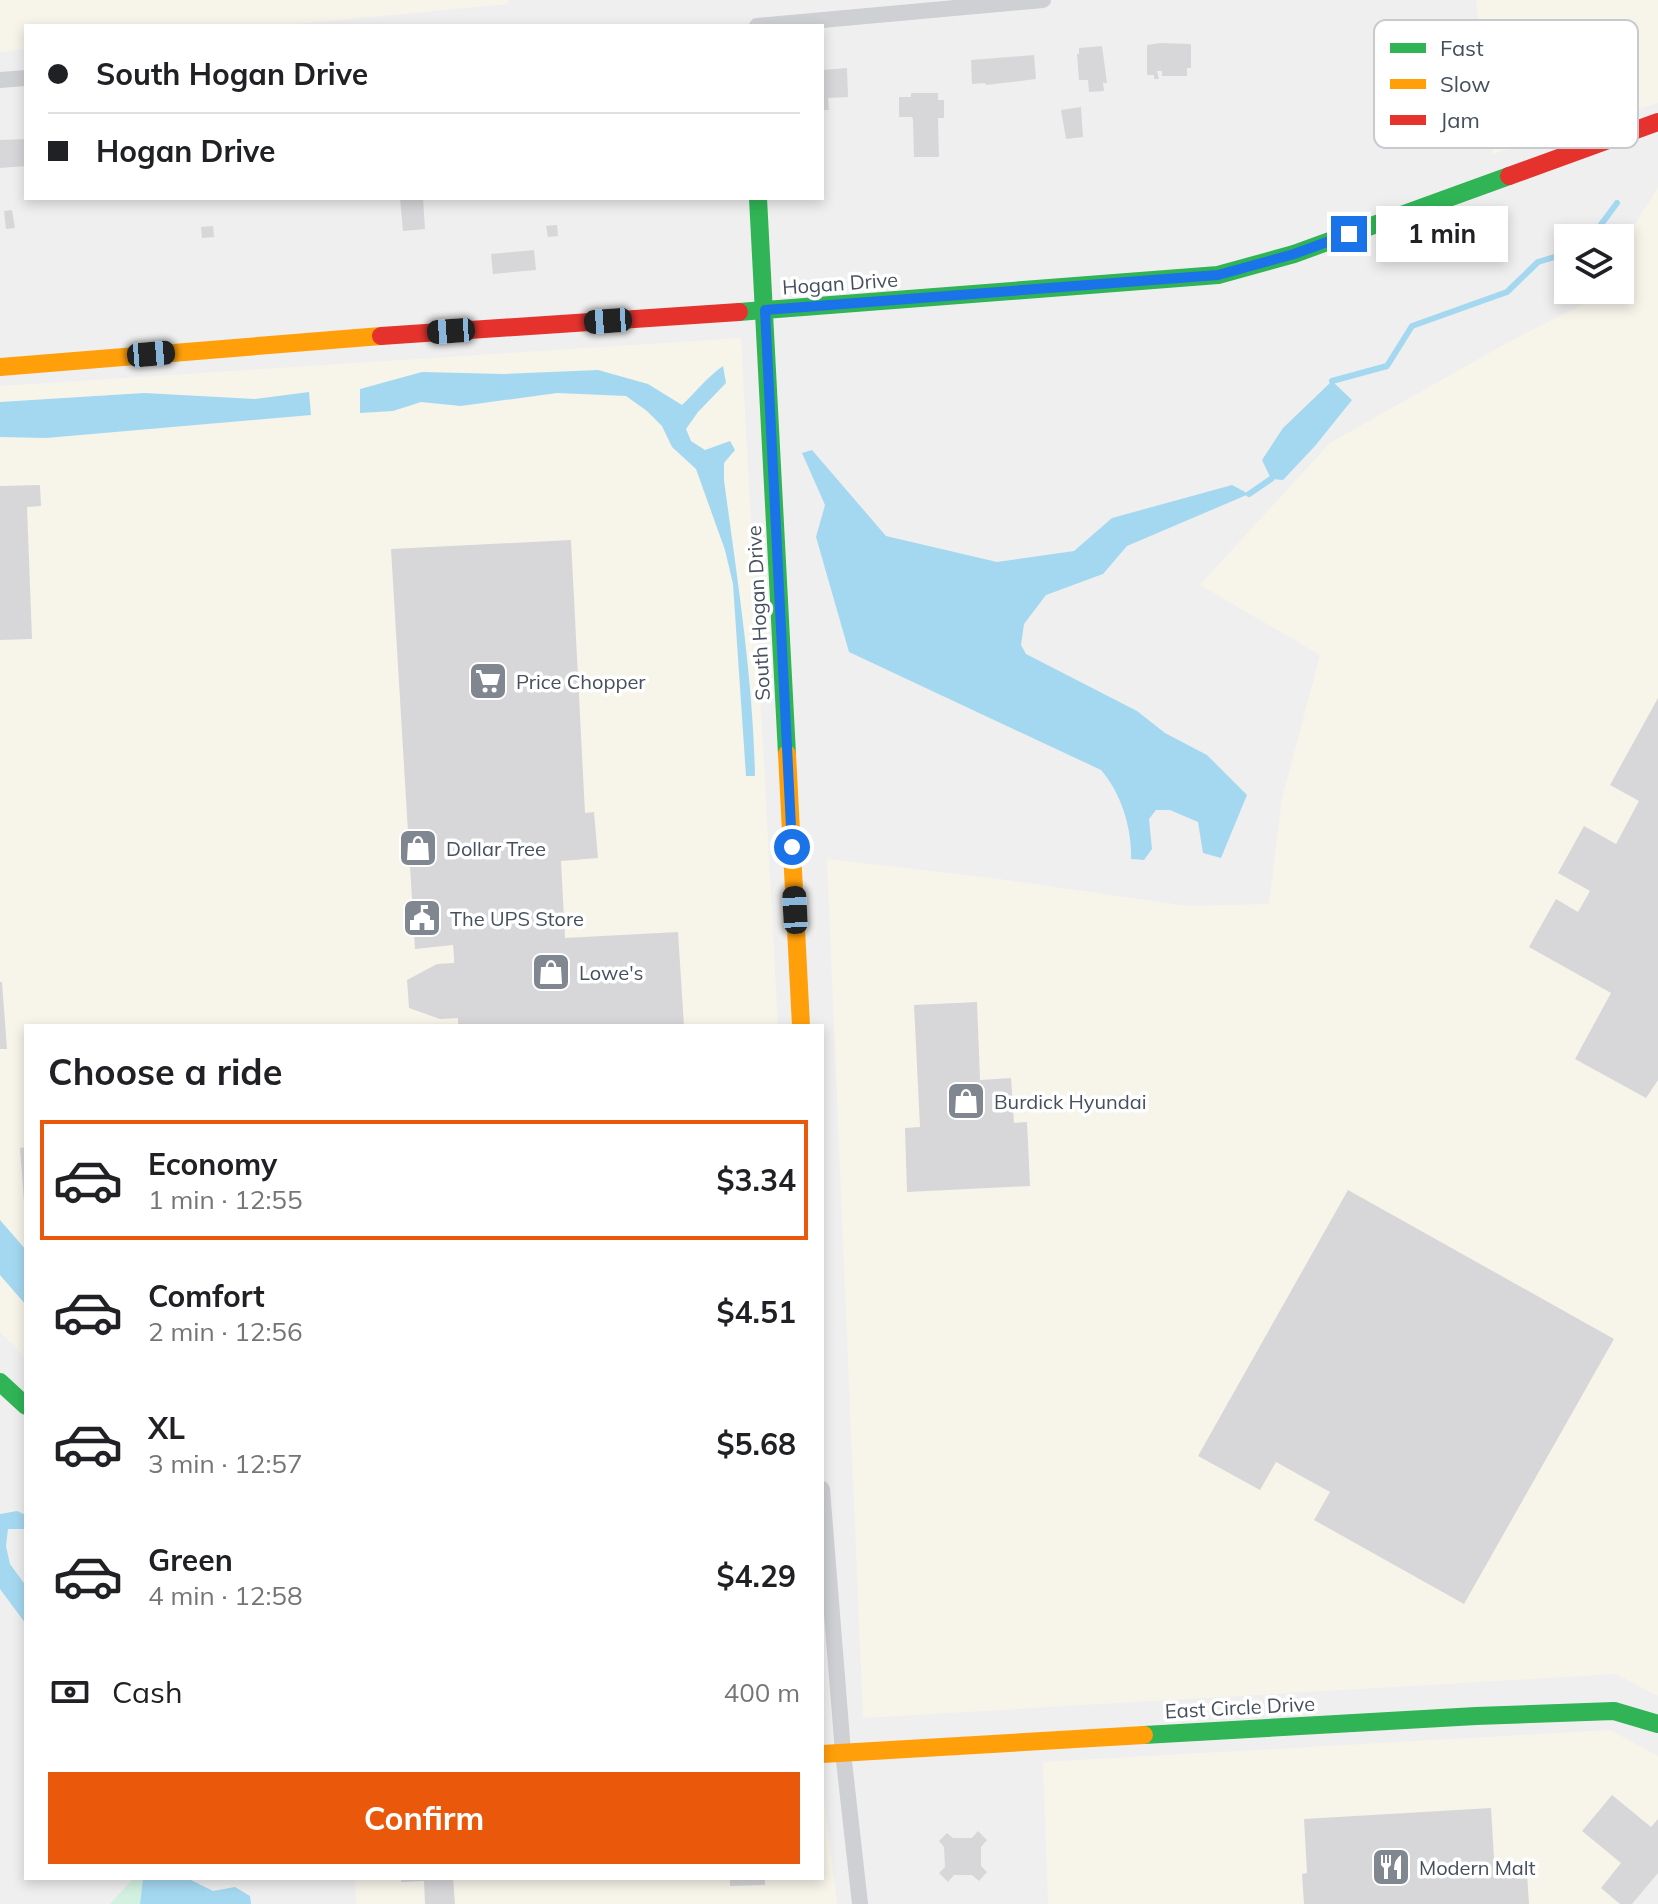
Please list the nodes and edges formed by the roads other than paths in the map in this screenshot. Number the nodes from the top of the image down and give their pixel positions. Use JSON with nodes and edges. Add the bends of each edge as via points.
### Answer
{"nodes":[{"id":1,"x":1043,"y":0,"type":"edge"},
{"id":2,"x":872,"y":7,"type":"edge"},
{"id":3,"x":769,"y":24,"type":"edge"},
{"id":4,"x":24,"y":78,"type":"edge"},
{"id":5,"x":0,"y":80,"type":"edge"},
{"id":6,"x":1658,"y":122,"type":"edge"},
{"id":7,"x":1638,"y":129,"type":"edge"},
{"id":8,"x":1586,"y":148,"type":"edge"},
{"id":9,"x":758,"y":200,"type":"edge"},
{"id":10,"x":765,"y":310,"type":"junction"},
{"id":11,"x":0,"y":367,"type":"edge"},
{"id":12,"x":801,"y":1024,"type":"edge"},
{"id":13,"x":0,"y":1382,"type":"edge"},
{"id":14,"x":24,"y":1404,"type":"edge"},
{"id":15,"x":824,"y":1514,"type":"edge"},
{"id":16,"x":1658,"y":1724,"type":"edge"},
{"id":17,"x":843,"y":1752,"type":"junction"},
{"id":18,"x":824,"y":1754,"type":"edge"},
{"id":19,"x":860,"y":1904,"type":"edge"}],
"edges":[{"from":1,"to":2,"type":"street"},
{"from":2,"to":3,"type":"street"},
{"from":4,"to":5,"type":"street"},
{"from":6,"to":7,"type":"street","name":"Hogan Drive"},
{"from":8,"to":10,"type":"street","name":"Hogan Drive","via":[[1294,254],[1218,275]]},
{"from":9,"to":10,"type":"street","name":"South Hogan Drive"},
{"from":10,"to":11,"type":"street","name":"Hogan Drive"},
{"from":10,"to":12,"type":"street","name":"South Hogan Drive"},
{"from":13,"to":14,"type":"street"},
{"from":15,"to":17,"type":"street"},
{"from":16,"to":17,"type":"street","name":"East Circle Drive","via":[[1614,1711]]},
{"from":17,"to":18,"type":"street","name":"East Circle Drive"},
{"from":17,"to":19,"type":"street"}]}
